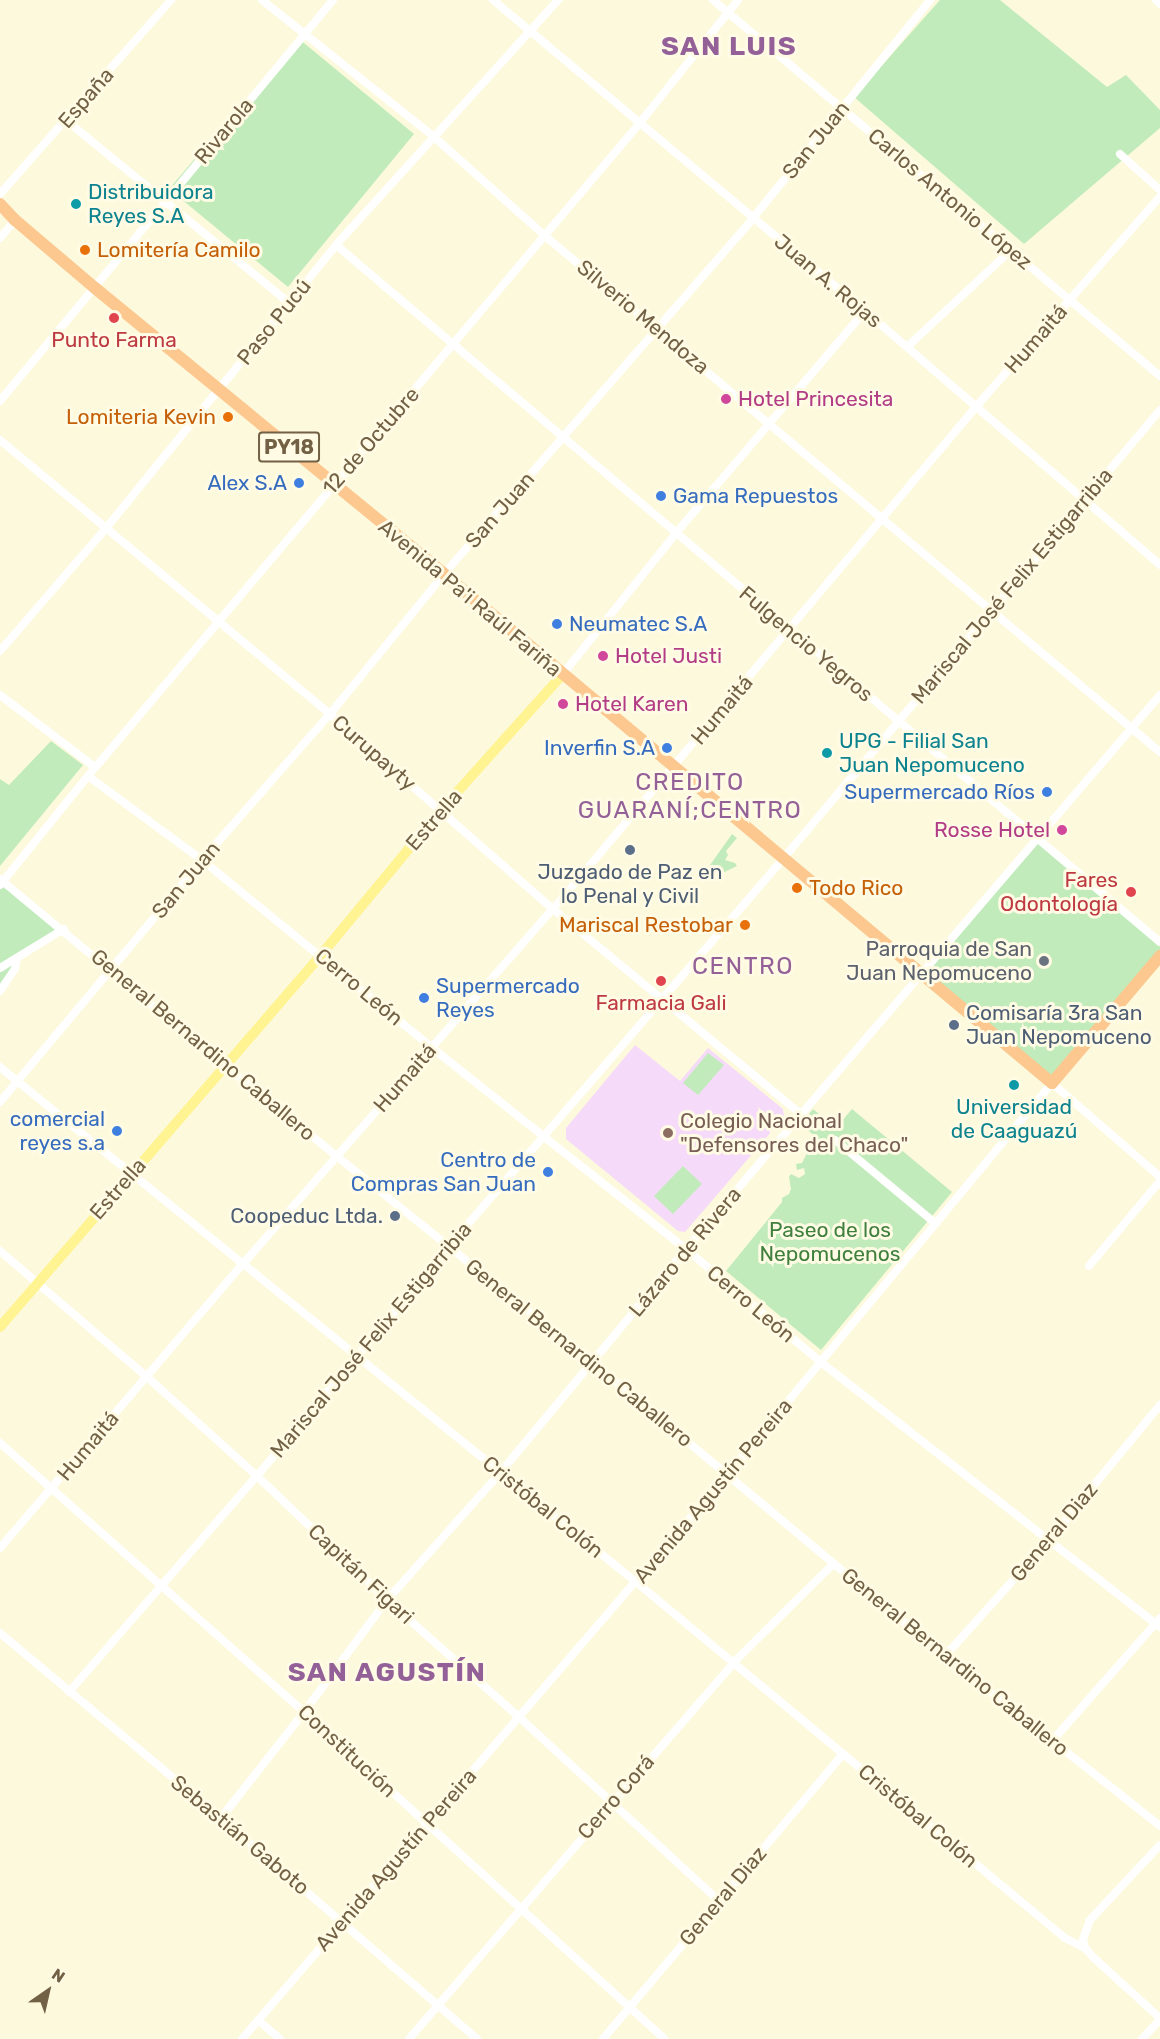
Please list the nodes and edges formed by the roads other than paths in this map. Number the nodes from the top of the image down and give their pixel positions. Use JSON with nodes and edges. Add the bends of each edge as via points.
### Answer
{"nodes":[{"id":1,"x":171,"y":0,"type":"edge"},
{"id":2,"x":262,"y":0,"type":"edge"},
{"id":3,"x":333,"y":0,"type":"edge"},
{"id":4,"x":493,"y":0,"type":"edge"},
{"id":5,"x":558,"y":0,"type":"edge"},
{"id":6,"x":713,"y":0,"type":"edge"},
{"id":7,"x":738,"y":0,"type":"edge"},
{"id":8,"x":930,"y":0,"type":"edge"},
{"id":9,"x":1156,"y":0,"type":"edge"},
{"id":10,"x":1160,"y":4,"type":"edge"},
{"id":11,"x":728,"y":12,"type":"junction"},
{"id":12,"x":531,"y":32,"type":"junction"},
{"id":13,"x":304,"y":35,"type":"junction"},
{"id":14,"x":842,"y":109,"type":"junction"},
{"id":15,"x":67,"y":121,"type":"junction"},
{"id":16,"x":639,"y":124,"type":"junction"},
{"id":17,"x":433,"y":136,"type":"junction"},
{"id":18,"x":1120,"y":154,"type":"dead end"},
{"id":19,"x":1160,"y":190,"type":"edge"},
{"id":20,"x":0,"y":194,"type":"edge"},
{"id":21,"x":1160,"y":196,"type":"edge"},
{"id":22,"x":166,"y":201,"type":"junction"},
{"id":23,"x":0,"y":204,"type":"edge"},
{"id":24,"x":753,"y":218,"type":"junction"},
{"id":25,"x":15,"y":220,"type":"junction"},
{"id":26,"x":544,"y":235,"type":"junction"},
{"id":27,"x":0,"y":238,"type":"edge"},
{"id":28,"x":336,"y":245,"type":"junction"},
{"id":29,"x":1011,"y":250,"type":"junction"},
{"id":30,"x":95,"y":288,"type":"junction"},
{"id":31,"x":1071,"y":299,"type":"junction"},
{"id":32,"x":290,"y":303,"type":"junction"},
{"id":33,"x":866,"y":311,"type":"junction"},
{"id":34,"x":657,"y":328,"type":"junction"},
{"id":35,"x":453,"y":345,"type":"junction"},
{"id":36,"x":908,"y":347,"type":"junction"},
{"id":37,"x":1160,"y":376,"type":"edge"},
{"id":38,"x":219,"y":390,"type":"junction"},
{"id":39,"x":0,"y":401,"type":"edge"},
{"id":40,"x":975,"y":408,"type":"junction"},
{"id":41,"x":1160,"y":410,"type":"edge"},
{"id":42,"x":771,"y":425,"type":"junction"},
{"id":43,"x":563,"y":438,"type":"junction"},
{"id":44,"x":0,"y":441,"type":"edge"},
{"id":45,"x":334,"y":484,"type":"junction"},
{"id":46,"x":1084,"y":502,"type":"junction"},
{"id":47,"x":882,"y":519,"type":"junction"},
{"id":48,"x":107,"y":527,"type":"junction"},
{"id":49,"x":676,"y":532,"type":"junction"},
{"id":50,"x":1160,"y":565,"type":"edge"},
{"id":51,"x":444,"y":574,"type":"junction"},
{"id":52,"x":990,"y":610,"type":"junction"},
{"id":53,"x":217,"y":621,"type":"junction"},
{"id":54,"x":789,"y":630,"type":"junction"},
{"id":55,"x":0,"y":651,"type":"edge"},
{"id":56,"x":562,"y":675,"type":"junction"},
{"id":57,"x":0,"y":695,"type":"edge"},
{"id":58,"x":1160,"y":695,"type":"edge"},
{"id":59,"x":330,"y":714,"type":"junction"},
{"id":60,"x":898,"y":721,"type":"junction"},
{"id":61,"x":1133,"y":728,"type":"junction"},
{"id":62,"x":1160,"y":752,"type":"edge"},
{"id":63,"x":95,"y":767,"type":"junction"},
{"id":64,"x":673,"y":768,"type":"junction"},
{"id":65,"x":88,"y":776,"type":"junction"},
{"id":66,"x":441,"y":810,"type":"junction"},
{"id":67,"x":1038,"y":838,"type":"junction"},
{"id":68,"x":783,"y":859,"type":"junction"},
{"id":69,"x":202,"y":860,"type":"junction"},
{"id":70,"x":1,"y":882,"type":"edge"},
{"id":71,"x":554,"y":909,"type":"junction"},
{"id":72,"x":64,"y":929,"type":"junction"},
{"id":73,"x":1160,"y":942,"type":"edge"},
{"id":74,"x":321,"y":955,"type":"junction"},
{"id":75,"x":1160,"y":956,"type":"edge"},
{"id":76,"x":17,"y":958,"type":"junction"},
{"id":77,"x":0,"y":968,"type":"edge"},
{"id":78,"x":111,"y":969,"type":"junction"},
{"id":79,"x":921,"y":973,"type":"junction"},
{"id":80,"x":0,"y":991,"type":"edge"},
{"id":81,"x":662,"y":1000,"type":"junction"},
{"id":82,"x":431,"y":1047,"type":"junction"},
{"id":83,"x":225,"y":1066,"type":"junction"},
{"id":84,"x":0,"y":1067,"type":"edge"},
{"id":85,"x":16,"y":1081,"type":"junction"},
{"id":86,"x":1052,"y":1083,"type":"junction"},
{"id":87,"x":0,"y":1102,"type":"edge"},
{"id":88,"x":801,"y":1114,"type":"junction"},
{"id":89,"x":544,"y":1137,"type":"junction"},
{"id":90,"x":835,"y":1140,"type":"dead end"},
{"id":91,"x":337,"y":1156,"type":"junction"},
{"id":92,"x":130,"y":1174,"type":"junction"},
{"id":93,"x":1160,"y":1179,"type":"edge"},
{"id":94,"x":936,"y":1224,"type":"junction"},
{"id":95,"x":449,"y":1246,"type":"junction"},
{"id":96,"x":686,"y":1249,"type":"junction"},
{"id":97,"x":0,"y":1251,"type":"edge"},
{"id":98,"x":242,"y":1265,"type":"junction"},
{"id":99,"x":1089,"y":1266,"type":"dead end"},
{"id":100,"x":37,"y":1283,"type":"junction"},
{"id":101,"x":0,"y":1327,"type":"edge"},
{"id":102,"x":358,"y":1357,"type":"junction"},
{"id":103,"x":593,"y":1363,"type":"junction"},
{"id":104,"x":822,"y":1363,"type":"junction"},
{"id":105,"x":146,"y":1376,"type":"junction"},
{"id":106,"x":1160,"y":1405,"type":"edge"},
{"id":107,"x":0,"y":1443,"type":"edge"},
{"id":108,"x":500,"y":1473,"type":"junction"},
{"id":109,"x":728,"y":1475,"type":"junction"},
{"id":110,"x":257,"y":1476,"type":"junction"},
{"id":111,"x":52,"y":1490,"type":"junction"},
{"id":112,"x":1049,"y":1540,"type":"junction"},
{"id":113,"x":0,"y":1548,"type":"edge"},
{"id":114,"x":833,"y":1564,"type":"junction"},
{"id":115,"x":636,"y":1582,"type":"junction"},
{"id":116,"x":162,"y":1586,"type":"junction"},
{"id":117,"x":387,"y":1600,"type":"junction"},
{"id":118,"x":1158,"y":1623,"type":"edge"},
{"id":119,"x":0,"y":1633,"type":"edge"},
{"id":120,"x":945,"y":1656,"type":"junction"},
{"id":121,"x":733,"y":1663,"type":"junction"},
{"id":122,"x":69,"y":1692,"type":"junction"},
{"id":123,"x":304,"y":1712,"type":"junction"},
{"id":124,"x":519,"y":1717,"type":"junction"},
{"id":125,"x":1053,"y":1740,"type":"junction"},
{"id":126,"x":843,"y":1754,"type":"junction"},
{"id":127,"x":612,"y":1802,"type":"junction"},
{"id":128,"x":221,"y":1818,"type":"junction"},
{"id":129,"x":426,"y":1825,"type":"junction"},
{"id":130,"x":1160,"y":1826,"type":"edge"},
{"id":131,"x":1160,"y":1845,"type":"edge"},
{"id":132,"x":719,"y":1901,"type":"junction"},
{"id":133,"x":519,"y":1908,"type":"junction"},
{"id":134,"x":343,"y":1922,"type":"junction"},
{"id":135,"x":1084,"y":1943,"type":"junction"},
{"id":136,"x":437,"y":2005,"type":"junction"},
{"id":137,"x":629,"y":2008,"type":"junction"},
{"id":138,"x":1160,"y":2019,"type":"edge"},
{"id":139,"x":258,"y":2020,"type":"junction"},
{"id":140,"x":242,"y":2039,"type":"edge"},
{"id":141,"x":280,"y":2039,"type":"edge"},
{"id":142,"x":409,"y":2039,"type":"edge"},
{"id":143,"x":477,"y":2039,"type":"edge"},
{"id":144,"x":603,"y":2039,"type":"edge"},
{"id":145,"x":664,"y":2039,"type":"edge"},
{"id":146,"x":1142,"y":2039,"type":"edge"}],
"edges":[{"from":1,"to":15,"type":"street","name":"España"},
{"from":2,"to":13,"type":"street","name":"Silverio Mendoza"},
{"from":3,"to":13,"type":"street","name":"Rivarola"},
{"from":4,"to":12,"type":"street","name":"Juan A. Rojas"},
{"from":5,"to":12,"type":"street","name":"Paso Pucú"},
{"from":6,"to":11,"type":"street","name":"Carlos Antonio López"},
{"from":7,"to":11,"type":"street","name":"12 de Octubre"},
{"from":8,"to":14,"type":"street","name":"San Juan"},
{"from":9,"to":10,"type":"street"},
{"from":11,"to":14,"type":"street","name":"Carlos Antonio López"},
{"from":11,"to":16,"type":"street","name":"12 de Octubre"},
{"from":12,"to":16,"type":"street","name":"Juan A. Rojas"},
{"from":12,"to":17,"type":"street","name":"Paso Pucú"},
{"from":13,"to":17,"type":"street","name":"Silverio Mendoza"},
{"from":13,"to":22,"type":"street","name":"Rivarola"},
{"from":14,"to":24,"type":"street","name":"San Juan"},
{"from":14,"to":29,"type":"street","name":"Carlos Antonio López"},
{"from":15,"to":20,"type":"street","name":"España"},
{"from":15,"to":22,"type":"street"},
{"from":16,"to":24,"type":"street","name":"Juan A. Rojas"},
{"from":16,"to":26,"type":"street","name":"12 de Octubre"},
{"from":17,"to":26,"type":"street","name":"Silverio Mendoza"},
{"from":17,"to":28,"type":"street","name":"Paso Pucú"},
{"from":18,"to":19,"type":"street"},
{"from":21,"to":31,"type":"street","name":"Humaitá"},
{"from":22,"to":30,"type":"street","name":"Rivarola"},
{"from":22,"to":32,"type":"street"},
{"from":23,"to":25,"type":"highway","name":"Avenida Pa'i Raúl Fariña","number":"PY18"},
{"from":24,"to":33,"type":"street","name":"Juan A. Rojas"},
{"from":24,"to":34,"type":"street","name":"San Juan"},
{"from":25,"to":27,"type":"street"},
{"from":25,"to":30,"type":"highway","name":"Avenida Pa'i Raúl Fariña","number":"PY18"},
{"from":26,"to":34,"type":"street","name":"Silverio Mendoza"},
{"from":26,"to":35,"type":"street","name":"12 de Octubre"},
{"from":28,"to":32,"type":"street","name":"Paso Pucú"},
{"from":28,"to":35,"type":"street","name":"Fulgencio Yegros"},
{"from":29,"to":31,"type":"street","name":"Carlos Antonio López"},
{"from":29,"to":36,"type":"street"},
{"from":30,"to":38,"type":"highway","name":"Avenida Pa'i Raúl Fariña","number":"PY18"},
{"from":30,"to":39,"type":"street","name":"Rivarola"},
{"from":31,"to":37,"type":"street","name":"Carlos Antonio López"},
{"from":31,"to":40,"type":"street","name":"Humaitá"},
{"from":32,"to":38,"type":"street","name":"Paso Pucú"},
{"from":33,"to":36,"type":"street","name":"Juan A. Rojas"},
{"from":33,"to":42,"type":"street","name":"Estrella"},
{"from":34,"to":42,"type":"street","name":"Silverio Mendoza"},
{"from":34,"to":43,"type":"street","name":"San Juan"},
{"from":35,"to":43,"type":"street","name":"Fulgencio Yegros"},
{"from":35,"to":45,"type":"street","name":"12 de Octubre"},
{"from":36,"to":40,"type":"street","name":"Juan A. Rojas"},
{"from":38,"to":45,"type":"highway","name":"Avenida Pa'i Raúl Fariña","number":"PY18"},
{"from":38,"to":48,"type":"street","name":"Paso Pucú"},
{"from":40,"to":46,"type":"street","name":"Juan A. Rojas"},
{"from":40,"to":47,"type":"street","name":"Humaitá"},
{"from":41,"to":46,"type":"street","name":"Mariscal José Felix Estigarribia"},
{"from":42,"to":47,"type":"street","name":"Silverio Mendoza"},
{"from":42,"to":49,"type":"street","name":"Estrella"},
{"from":43,"to":49,"type":"street","name":"Fulgencio Yegros"},
{"from":43,"to":51,"type":"street","name":"San Juan"},
{"from":44,"to":48,"type":"street","name":"Curupayty"},
{"from":45,"to":51,"type":"highway","name":"Avenida Pa'i Raúl Fariña","number":"PY18"},
{"from":45,"to":53,"type":"street","name":"12 de Octubre"},
{"from":46,"to":50,"type":"street","name":"Juan A. Rojas"},
{"from":46,"to":52,"type":"street","name":"Mariscal José Felix Estigarribia"},
{"from":47,"to":52,"type":"street","name":"Silverio Mendoza"},
{"from":47,"to":54,"type":"street","name":"Humaitá"},
{"from":48,"to":53,"type":"street","name":"Curupayty"},
{"from":48,"to":55,"type":"street","name":"Paso Pucú"},
{"from":49,"to":54,"type":"street","name":"Fulgencio Yegros"},
{"from":49,"to":56,"type":"street","name":"Estrella"},
{"from":51,"to":56,"type":"highway","name":"Avenida Pa'i Raúl Fariña","number":"PY18"},
{"from":51,"to":59,"type":"street","name":"San Juan"},
{"from":52,"to":60,"type":"street","name":"Mariscal José Felix Estigarribia"},
{"from":52,"to":61,"type":"street","name":"Silverio Mendoza"},
{"from":53,"to":59,"type":"street","name":"Curupayty"},
{"from":53,"to":63,"type":"street","name":"12 de Octubre"},
{"from":54,"to":60,"type":"street","name":"Fulgencio Yegros"},
{"from":54,"to":64,"type":"street","name":"Humaitá"},
{"from":56,"to":64,"type":"highway","name":"Avenida Pa'i Raúl Fariña","number":"PY18"},
{"from":56,"to":66,"type":"main road","name":"Estrella"},
{"from":57,"to":63,"type":"street"},
{"from":58,"to":61,"type":"street","name":"Lázaro de Rivera"},
{"from":59,"to":66,"type":"street","name":"Curupayty"},
{"from":59,"to":69,"type":"street","name":"San Juan"},
{"from":60,"to":67,"type":"street","name":"Fulgencio Yegros"},
{"from":60,"to":68,"type":"street","name":"Mariscal José Felix Estigarribia"},
{"from":61,"to":62,"type":"street","name":"Silverio Mendoza"},
{"from":61,"to":67,"type":"street","name":"Lázaro de Rivera"},
{"from":63,"to":65,"type":"street","name":"12 de Octubre"},
{"from":64,"to":68,"type":"highway","name":"Avenida Pa'i Raúl Fariña","number":"PY18"},
{"from":64,"to":71,"type":"street","name":"Humaitá"},
{"from":65,"to":69,"type":"street","name":"Cerro León"},
{"from":65,"to":70,"type":"street","name":"12 de Octubre"},
{"from":66,"to":71,"type":"street","name":"Curupayty"},
{"from":66,"to":74,"type":"main road","name":"Estrella"},
{"from":67,"to":73,"type":"street","name":"Fulgencio Yegros"},
{"from":67,"to":79,"type":"street","name":"Lázaro de Rivera"},
{"from":68,"to":79,"type":"highway","name":"Avenida Pa'i Raúl Fariña","number":"PY18"},
{"from":68,"to":81,"type":"street","name":"Mariscal José Felix Estigarribia"},
{"from":69,"to":74,"type":"street","name":"Cerro León"},
{"from":69,"to":78,"type":"street","name":"San Juan"},
{"from":70,"to":72,"type":"street","name":"General Bernardino Caballero"},
{"from":71,"to":81,"type":"street","name":"Curupayty"},
{"from":71,"to":82,"type":"street","name":"Humaitá"},
{"from":72,"to":76,"type":"street"},
{"from":72,"to":78,"type":"street","name":"General Bernardino Caballero"},
{"from":74,"to":82,"type":"street","name":"Cerro León"},
{"from":74,"to":83,"type":"main road","name":"Estrella"},
{"from":75,"to":86,"type":"highway","name":"Avenida Agustín Pereira"},
{"from":76,"to":77,"type":"street"},
{"from":76,"to":80,"type":"street","via":[[15,969]]},
{"from":78,"to":83,"type":"street","name":"General Bernardino Caballero"},
{"from":78,"to":85,"type":"street","name":"San Juan"},
{"from":79,"to":86,"type":"highway","name":"Avenida Pa'i Raúl Fariña"},
{"from":79,"to":88,"type":"street","name":"Lázaro de Rivera"},
{"from":81,"to":88,"type":"street","name":"Curupayty"},
{"from":81,"to":89,"type":"street","name":"Mariscal José Felix Estigarribia"},
{"from":82,"to":89,"type":"street","name":"Cerro León"},
{"from":82,"to":91,"type":"street","name":"Humaitá"},
{"from":83,"to":91,"type":"street","name":"General Bernardino Caballero"},
{"from":83,"to":92,"type":"main road","name":"Estrella"},
{"from":84,"to":85,"type":"street","name":"Cristóbal Colón"},
{"from":85,"to":87,"type":"street","name":"San Juan"},
{"from":85,"to":92,"type":"street","name":"Cristóbal Colón"},
{"from":86,"to":93,"type":"street","name":"Avenida Pa'i Raúl Fariña"},
{"from":86,"to":94,"type":"street","name":"Avenida Agustín Pereira"},
{"from":88,"to":96,"type":"street","name":"Lázaro de Rivera"},
{"from":89,"to":95,"type":"street","name":"Mariscal José Felix Estigarribia"},
{"from":89,"to":96,"type":"street","name":"Cerro León"},
{"from":90,"to":94,"type":"street"},
{"from":91,"to":95,"type":"street","name":"General Bernardino Caballero"},
{"from":91,"to":98,"type":"street","name":"Humaitá"},
{"from":92,"to":98,"type":"street","name":"Cristóbal Colón"},
{"from":92,"to":100,"type":"main road","name":"Estrella"},
{"from":93,"to":99,"type":"street"},
{"from":94,"to":104,"type":"street","name":"Avenida Agustín Pereira"},
{"from":95,"to":102,"type":"street","name":"Mariscal José Felix Estigarribia"},
{"from":95,"to":103,"type":"street","name":"General Bernardino Caballero"},
{"from":96,"to":103,"type":"street","name":"Lázaro de Rivera"},
{"from":96,"to":104,"type":"street","name":"Cerro León"},
{"from":97,"to":100,"type":"street","name":"Capitán Figari"},
{"from":98,"to":102,"type":"street","name":"Cristóbal Colón"},
{"from":98,"to":105,"type":"street","name":"Humaitá"},
{"from":100,"to":101,"type":"main road","name":"Estrella"},
{"from":100,"to":105,"type":"street","name":"Capitán Figari"},
{"from":102,"to":108,"type":"street","name":"Cristóbal Colón"},
{"from":102,"to":110,"type":"street","name":"Mariscal José Felix Estigarribia"},
{"from":103,"to":108,"type":"street","name":"Lázaro de Rivera"},
{"from":103,"to":109,"type":"street","name":"General Bernardino Caballero"},
{"from":104,"to":109,"type":"street","name":"Avenida Agustín Pereira"},
{"from":104,"to":112,"type":"street","name":"Cerro León"},
{"from":105,"to":110,"type":"street","name":"Capitán Figari"},
{"from":105,"to":111,"type":"street","name":"Humaitá"},
{"from":106,"to":112,"type":"street","name":"General Diaz"},
{"from":107,"to":111,"type":"street","name":"Constitución"},
{"from":108,"to":115,"type":"street","name":"Cristóbal Colón"},
{"from":108,"to":117,"type":"street","name":"Lázaro de Rivera"},
{"from":109,"to":114,"type":"street","name":"General Bernardino Caballero"},
{"from":109,"to":115,"type":"street","name":"Avenida Agustín Pereira"},
{"from":110,"to":116,"type":"street","name":"Mariscal José Felix Estigarribia"},
{"from":110,"to":117,"type":"street","name":"Capitán Figari"},
{"from":111,"to":113,"type":"street","name":"Humaitá"},
{"from":111,"to":116,"type":"street","name":"Constitución"},
{"from":112,"to":118,"type":"street","name":"Cerro León"},
{"from":112,"to":120,"type":"street","name":"General Diaz"},
{"from":114,"to":120,"type":"street","name":"General Bernardino Caballero"},
{"from":114,"to":121,"type":"street","name":"Cerro Corá"},
{"from":115,"to":121,"type":"street","name":"Cristóbal Colón"},
{"from":115,"to":124,"type":"street","name":"Avenida Agustín Pereira"},
{"from":116,"to":122,"type":"street","name":"Mariscal José Felix Estigarribia"},
{"from":116,"to":123,"type":"street","name":"Constitución"},
{"from":117,"to":123,"type":"street","name":"Lázaro de Rivera"},
{"from":117,"to":124,"type":"street","name":"Capitán Figari"},
{"from":118,"to":125,"type":"street"},
{"from":119,"to":122,"type":"street","name":"Sebastián Gaboto"},
{"from":120,"to":125,"type":"street","name":"General Bernardino Caballero"},
{"from":121,"to":126,"type":"street","name":"Cristóbal Colón"},
{"from":121,"to":127,"type":"street","name":"Cerro Corá"},
{"from":122,"to":128,"type":"street","name":"Sebastián Gaboto"},
{"from":123,"to":128,"type":"street","name":"Lázaro de Rivera"},
{"from":123,"to":129,"type":"street","name":"Constitución"},
{"from":124,"to":127,"type":"street","name":"Capitán Figari"},
{"from":124,"to":129,"type":"street","name":"Avenida Agustín Pereira"},
{"from":125,"to":130,"type":"street","name":"General Bernardino Caballero"},
{"from":126,"to":132,"type":"street","name":"General Diaz"},
{"from":126,"to":135,"type":"street","name":"Cristóbal Colón","via":[[1065,1938]]},
{"from":127,"to":132,"type":"street","name":"Capitán Figari"},
{"from":127,"to":133,"type":"street","name":"Cerro Corá"},
{"from":128,"to":134,"type":"street","name":"Sebastián Gaboto"},
{"from":129,"to":133,"type":"street","name":"Constitución"},
{"from":129,"to":134,"type":"street","name":"Avenida Agustín Pereira"},
{"from":131,"to":135,"type":"street","via":[[1090,1920]]},
{"from":132,"to":137,"type":"street","name":"General Diaz"},
{"from":133,"to":136,"type":"street","name":"Cerro Corá"},
{"from":133,"to":137,"type":"street","name":"Constitución"},
{"from":134,"to":136,"type":"street","name":"Sebastián Gaboto"},
{"from":134,"to":139,"type":"street","name":"Avenida Agustín Pereira"},
{"from":135,"to":138,"type":"street","name":"Cristóbal Colón"},
{"from":136,"to":142,"type":"street","name":"Cerro Corá"},
{"from":136,"to":143,"type":"street","name":"Sebastián Gaboto"},
{"from":137,"to":144,"type":"street","name":"General Diaz"},
{"from":137,"to":145,"type":"street","name":"Constitución"},
{"from":138,"to":146,"type":"street"},
{"from":139,"to":140,"type":"street","name":"Avenida Agustín Pereira"},
{"from":139,"to":141,"type":"street"}]}
